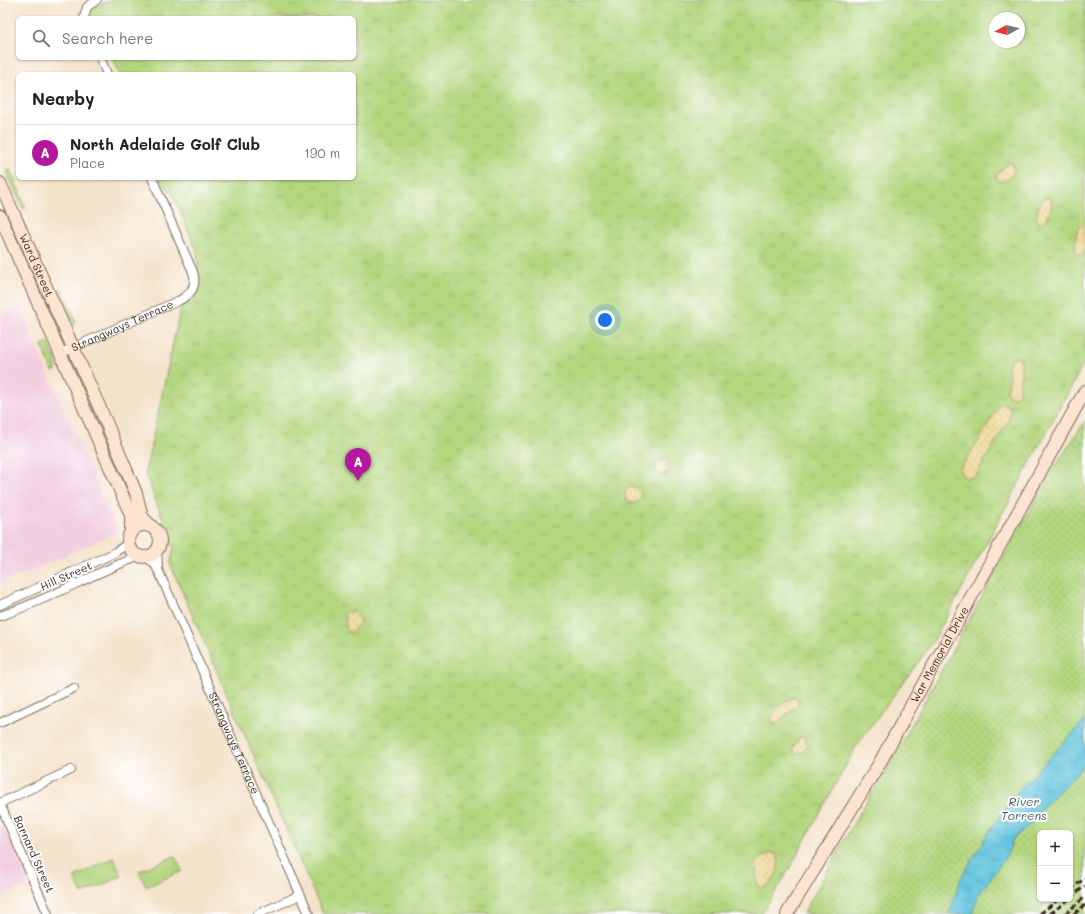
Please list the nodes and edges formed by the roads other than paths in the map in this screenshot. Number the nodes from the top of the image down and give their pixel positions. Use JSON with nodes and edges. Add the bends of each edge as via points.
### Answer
{"nodes":[{"id":1,"x":97,"y":0,"type":"edge"},
{"id":2,"x":84,"y":16,"type":"edge"},
{"id":3,"x":101,"y":60,"type":"edge"},
{"id":4,"x":106,"y":72,"type":"edge"},
{"id":5,"x":153,"y":180,"type":"edge"},
{"id":6,"x":0,"y":183,"type":"edge"},
{"id":7,"x":0,"y":216,"type":"edge"},
{"id":8,"x":74,"y":348,"type":"junction"},
{"id":9,"x":61,"y":353,"type":"junction"},
{"id":10,"x":1085,"y":391,"type":"edge"},
{"id":11,"x":151,"y":526,"type":"junction"},
{"id":12,"x":130,"y":535,"type":"junction"},
{"id":13,"x":157,"y":550,"type":"junction"},
{"id":14,"x":143,"y":557,"type":"junction"},
{"id":15,"x":159,"y":572,"type":"junction"},
{"id":16,"x":0,"y":605,"type":"edge"},
{"id":17,"x":0,"y":616,"type":"edge"},
{"id":18,"x":74,"y":688,"type":"dead end"},
{"id":19,"x":0,"y":723,"type":"edge"},
{"id":20,"x":71,"y":770,"type":"dead end"},
{"id":21,"x":0,"y":803,"type":"edge"},
{"id":22,"x":300,"y":895,"type":"junction"},
{"id":23,"x":48,"y":914,"type":"edge"},
{"id":24,"x":258,"y":914,"type":"edge"},
{"id":25,"x":309,"y":914,"type":"edge"},
{"id":26,"x":787,"y":914,"type":"edge"}],
"edges":[{"from":1,"to":2,"type":"street","via":[[86,7]]},
{"from":3,"to":4,"type":"street"},
{"from":5,"to":8,"type":"street","name":"Strangways Terrace","via":[[193,272],[193,290],[180,300]]},
{"from":6,"to":8,"type":"street","name":"Ward Street"},
{"from":7,"to":9,"type":"street","name":"Ward Street"},
{"from":8,"to":9,"type":"street"},
{"from":8,"to":11,"type":"street","name":"Strangways Terrace","via":[[136,494],[142,518]]},
{"from":9,"to":12,"type":"street","name":"Strangways Terrace","via":[[131,515]]},
{"from":10,"to":26,"type":"street","name":"War Memorial Drive","via":[[879,764]]},
{"from":11,"to":12,"type":"street","via":[[138,526]]},
{"from":11,"to":13,"type":"street","via":[[160,537]]},
{"from":12,"to":14,"type":"street","via":[[132,551]]},
{"from":12,"to":16,"type":"street","name":"Hill Street","via":[[126,545],[112,554]]},
{"from":13,"to":14,"type":"street"},
{"from":13,"to":15,"type":"street","name":"Strangways Terrace"},
{"from":14,"to":15,"type":"street","name":"Strangways Terrace","via":[[154,563]]},
{"from":14,"to":17,"type":"street","name":"Hill Street","via":[[126,560],[75,585]]},
{"from":15,"to":22,"type":"street","name":"Strangways Terrace"},
{"from":18,"to":19,"type":"street"},
{"from":20,"to":21,"type":"street"},
{"from":21,"to":23,"type":"street","name":"Barnard Street"},
{"from":22,"to":24,"type":"street"},
{"from":22,"to":25,"type":"street","name":"Strangways Terrace"}]}
